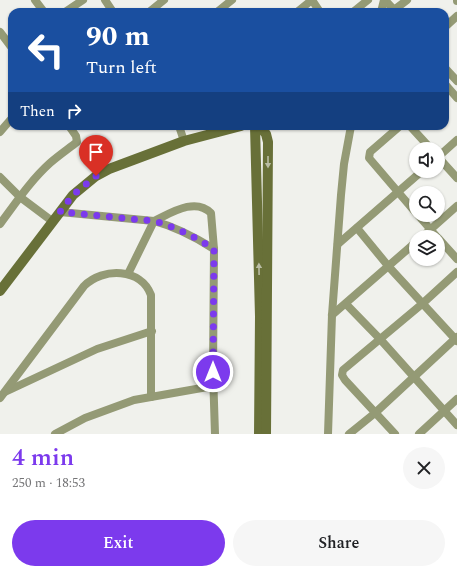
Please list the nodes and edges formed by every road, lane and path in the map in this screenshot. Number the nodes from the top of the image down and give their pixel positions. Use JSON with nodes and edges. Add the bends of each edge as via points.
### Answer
{"nodes":[{"id":1,"x":83,"y":0,"type":"edge"},
{"id":2,"x":164,"y":0,"type":"edge"},
{"id":3,"x":232,"y":0,"type":"edge"},
{"id":4,"x":312,"y":0,"type":"edge"},
{"id":5,"x":368,"y":0,"type":"edge"},
{"id":6,"x":407,"y":0,"type":"edge"},
{"id":7,"x":71,"y":8,"type":"edge"},
{"id":8,"x":153,"y":8,"type":"edge"},
{"id":9,"x":222,"y":8,"type":"edge"},
{"id":10,"x":302,"y":8,"type":"edge"},
{"id":11,"x":358,"y":8,"type":"edge"},
{"id":12,"x":398,"y":8,"type":"edge"},
{"id":13,"x":457,"y":16,"type":"edge"},
{"id":14,"x":449,"y":23,"type":"edge"},
{"id":15,"x":0,"y":32,"type":"edge"},
{"id":16,"x":8,"y":43,"type":"edge"},
{"id":17,"x":449,"y":72,"type":"edge"},
{"id":18,"x":456,"y":80,"type":"edge"},
{"id":19,"x":449,"y":89,"type":"edge"},
{"id":20,"x":457,"y":98,"type":"edge"},
{"id":21,"x":8,"y":123,"type":"edge"},
{"id":22,"x":72,"y":130,"type":"edge"},
{"id":23,"x":180,"y":130,"type":"edge"},
{"id":24,"x":226,"y":130,"type":"edge"},
{"id":25,"x":255,"y":130,"type":"edge"},
{"id":26,"x":262,"y":130,"type":"edge"},
{"id":27,"x":350,"y":130,"type":"edge"},
{"id":28,"x":395,"y":130,"type":"edge"},
{"id":29,"x":414,"y":130,"type":"edge"},
{"id":30,"x":0,"y":132,"type":"edge"},
{"id":31,"x":457,"y":140,"type":"edge"},
{"id":32,"x":184,"y":141,"type":"junction"},
{"id":33,"x":425,"y":142,"type":"edge"},
{"id":34,"x":445,"y":151,"type":"edge"},
{"id":35,"x":445,"y":165,"type":"edge"},
{"id":36,"x":0,"y":177,"type":"edge"},
{"id":37,"x":414,"y":178,"type":"edge"},
{"id":38,"x":457,"y":178,"type":"edge"},
{"id":39,"x":398,"y":193,"type":"junction"},
{"id":40,"x":20,"y":197,"type":"junction"},
{"id":41,"x":409,"y":205,"type":"edge"},
{"id":42,"x":457,"y":206,"type":"edge"},
{"id":43,"x":60,"y":212,"type":"junction"},
{"id":44,"x":52,"y":221,"type":"junction"},
{"id":45,"x":154,"y":221,"type":"junction"},
{"id":46,"x":424,"y":222,"type":"edge"},
{"id":47,"x":0,"y":224,"type":"edge"},
{"id":48,"x":357,"y":228,"type":"junction"},
{"id":49,"x":431,"y":229,"type":"joint"},
{"id":50,"x":338,"y":244,"type":"junction"},
{"id":51,"x":445,"y":245,"type":"edge"},
{"id":52,"x":409,"y":248,"type":"edge"},
{"id":53,"x":214,"y":249,"type":"junction"},
{"id":54,"x":457,"y":259,"type":"edge"},
{"id":55,"x":389,"y":266,"type":"junction"},
{"id":56,"x":457,"y":272,"type":"edge"},
{"id":57,"x":128,"y":274,"type":"junction"},
{"id":58,"x":0,"y":291,"type":"edge"},
{"id":59,"x":346,"y":304,"type":"junction"},
{"id":60,"x":422,"y":304,"type":"junction"},
{"id":61,"x":332,"y":315,"type":"junction"},
{"id":62,"x":152,"y":331,"type":"junction"},
{"id":63,"x":380,"y":339,"type":"junction"},
{"id":64,"x":456,"y":339,"type":"edge"},
{"id":65,"x":414,"y":377,"type":"junction"},
{"id":66,"x":213,"y":386,"type":"junction"},
{"id":67,"x":2,"y":395,"type":"edge"},
{"id":68,"x":151,"y":396,"type":"junction"},
{"id":69,"x":457,"y":399,"type":"edge"},
{"id":70,"x":445,"y":411,"type":"junction"},
{"id":71,"x":375,"y":413,"type":"junction"},
{"id":72,"x":457,"y":425,"type":"edge"},
{"id":73,"x":55,"y":434,"type":"edge"},
{"id":74,"x":215,"y":434,"type":"edge"},
{"id":75,"x":258,"y":434,"type":"edge"},
{"id":76,"x":266,"y":434,"type":"edge"},
{"id":77,"x":328,"y":434,"type":"edge"},
{"id":78,"x":349,"y":434,"type":"edge"},
{"id":79,"x":394,"y":434,"type":"edge"},
{"id":80,"x":419,"y":434,"type":"edge"}],
"edges":[{"from":1,"to":7,"type":"street"},
{"from":2,"to":8,"type":"street"},
{"from":3,"to":9,"type":"street"},
{"from":4,"to":10,"type":"street"},
{"from":5,"to":11,"type":"street"},
{"from":6,"to":12,"type":"street"},
{"from":13,"to":14,"type":"street"},
{"from":15,"to":16,"type":"street"},
{"from":17,"to":18,"type":"street"},
{"from":19,"to":20,"type":"street"},
{"from":21,"to":30,"type":"street"},
{"from":22,"to":40,"type":"street","via":[[77,142],[49,164]]},
{"from":23,"to":32,"type":"street"},
{"from":24,"to":32,"type":"street"},
{"from":75,"to":25,"type":"street","one_way":true,"via":[[260,316]]},
{"from":26,"to":76,"type":"street","one_way":true,"via":[[268,142]]},
{"from":27,"to":50,"type":"street","via":[[342,181]]},
{"from":28,"to":39,"type":"street","via":[[370,152],[369,158]]},
{"from":29,"to":33,"type":"street"},
{"from":31,"to":34,"type":"street"},
{"from":32,"to":43,"type":"street","via":[[108,169],[73,195]]},
{"from":35,"to":38,"type":"street"},
{"from":36,"to":40,"type":"street"},
{"from":37,"to":39,"type":"street"},
{"from":39,"to":41,"type":"street"},
{"from":39,"to":48,"type":"street"},
{"from":40,"to":44,"type":"street"},
{"from":40,"to":47,"type":"street"},
{"from":42,"to":49,"type":"street"},
{"from":43,"to":44,"type":"street"},
{"from":43,"to":45,"type":"street"},
{"from":44,"to":58,"type":"street"},
{"from":45,"to":53,"type":"street","via":[[193,236]]},
{"from":45,"to":53,"type":"street","via":[[177,210],[192,206],[203,207],[211,213]]},
{"from":45,"to":57,"type":"street"},
{"from":46,"to":49,"type":"street"},
{"from":48,"to":50,"type":"street"},
{"from":48,"to":55,"type":"street"},
{"from":50,"to":61,"type":"street"},
{"from":51,"to":54,"type":"street"},
{"from":52,"to":55,"type":"street"},
{"from":53,"to":66,"type":"street"},
{"from":55,"to":59,"type":"street"},
{"from":55,"to":60,"type":"street"},
{"from":56,"to":60,"type":"street"},
{"from":57,"to":62,"type":"street","via":[[138,278],[149,288]]},
{"from":57,"to":67,"type":"street","via":[[102,275],[89,281]]},
{"from":59,"to":61,"type":"street"},
{"from":59,"to":63,"type":"street"},
{"from":60,"to":63,"type":"street"},
{"from":60,"to":64,"type":"street"},
{"from":61,"to":77,"type":"street"},
{"from":62,"to":67,"type":"street","via":[[97,349]]},
{"from":62,"to":68,"type":"street"},
{"from":63,"to":65,"type":"street"},
{"from":63,"to":71,"type":"street","via":[[343,370],[342,375]]},
{"from":64,"to":65,"type":"street"},
{"from":65,"to":70,"type":"street"},
{"from":65,"to":71,"type":"street"},
{"from":66,"to":68,"type":"street"},
{"from":66,"to":74,"type":"street"},
{"from":68,"to":73,"type":"street","via":[[91,416]]},
{"from":69,"to":70,"type":"street"},
{"from":70,"to":72,"type":"street"},
{"from":70,"to":80,"type":"street"},
{"from":71,"to":78,"type":"street"},
{"from":71,"to":79,"type":"street"}]}
